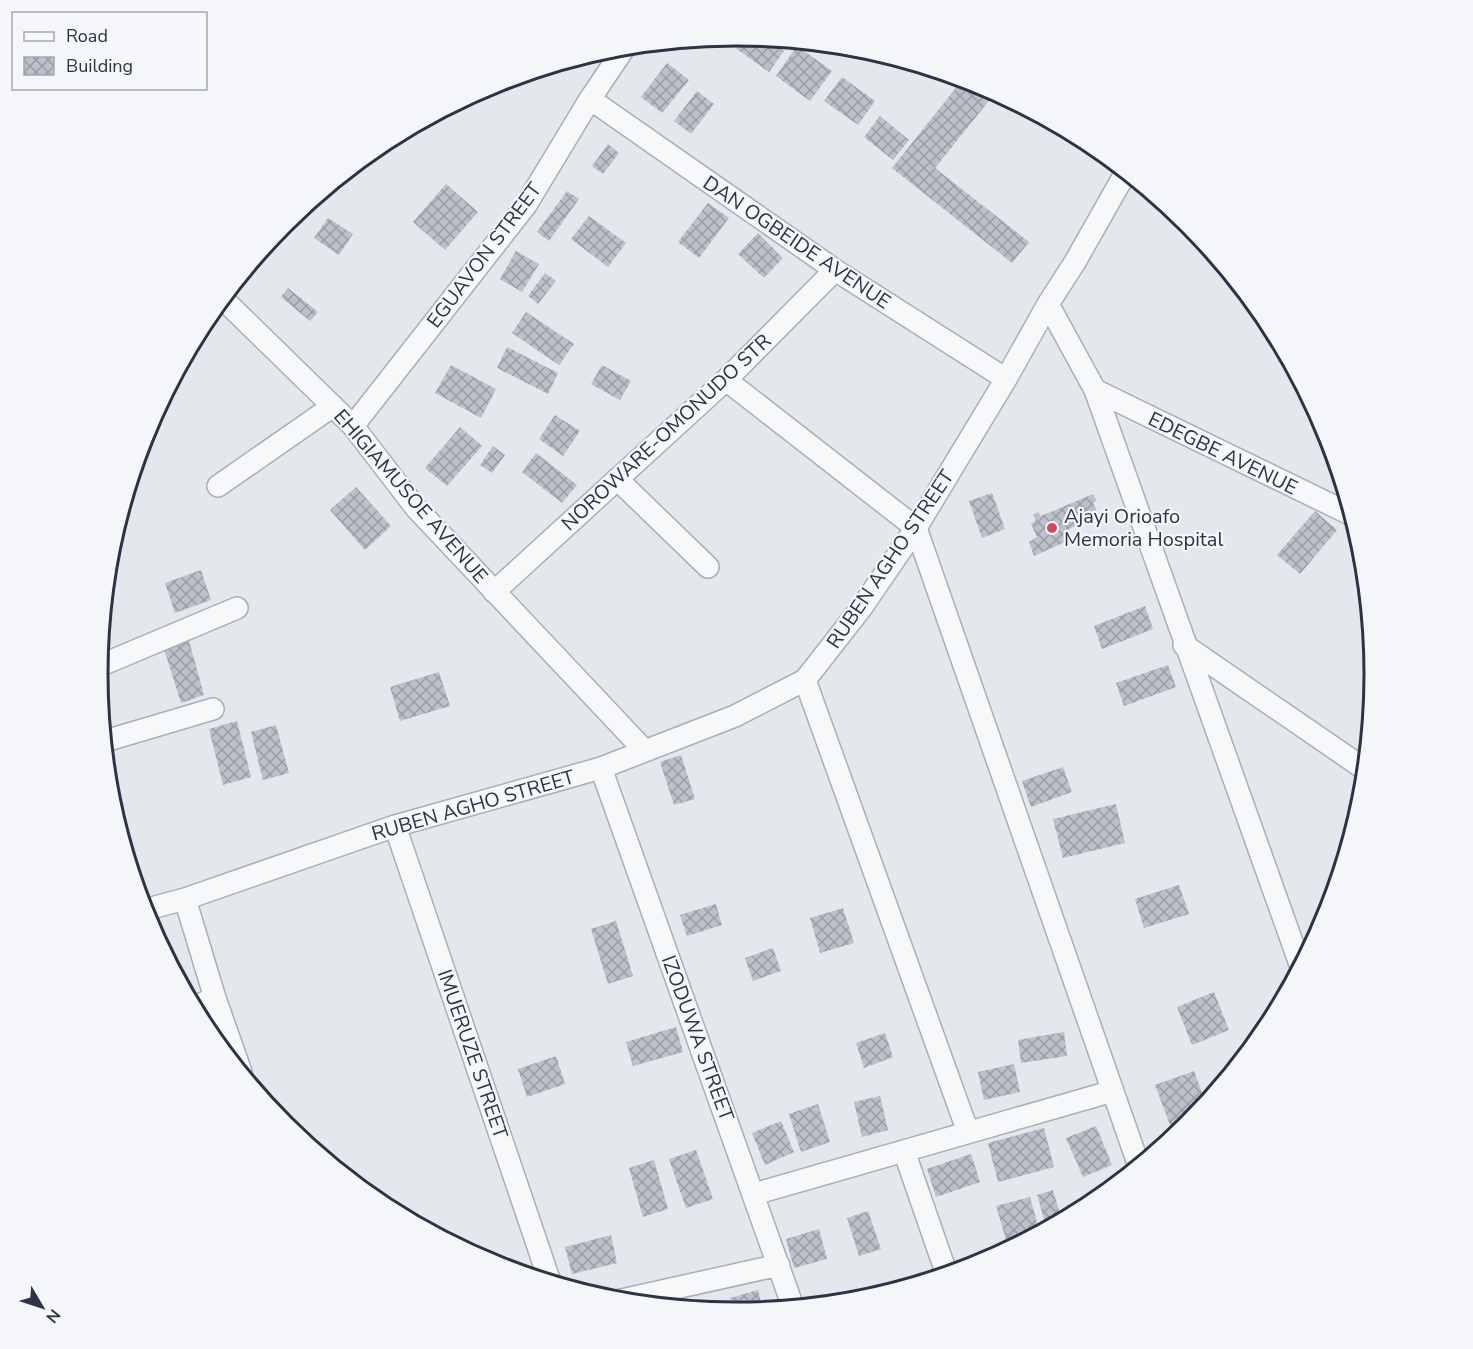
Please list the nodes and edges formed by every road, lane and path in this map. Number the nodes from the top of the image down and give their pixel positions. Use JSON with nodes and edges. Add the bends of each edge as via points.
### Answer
{"nodes":[{"id":1,"x":617,"y":58,"type":"edge"},
{"id":2,"x":590,"y":99,"type":"junction"},
{"id":3,"x":1122,"y":179,"type":"edge"},
{"id":4,"x":835,"y":270,"type":"junction"},
{"id":5,"x":1048,"y":304,"type":"junction"},
{"id":6,"x":229,"y":305,"type":"edge"},
{"id":7,"x":1006,"y":379,"type":"junction"},
{"id":8,"x":726,"y":380,"type":"junction"},
{"id":9,"x":1095,"y":390,"type":"junction"},
{"id":10,"x":333,"y":406,"type":"junction"},
{"id":11,"x":353,"y":426,"type":"junction"},
{"id":12,"x":617,"y":479,"type":"junction"},
{"id":13,"x":218,"y":486,"type":"dead end"},
{"id":14,"x":1343,"y":510,"type":"edge"},
{"id":15,"x":916,"y":528,"type":"junction"},
{"id":16,"x":708,"y":567,"type":"dead end"},
{"id":17,"x":494,"y":591,"type":"junction"},
{"id":18,"x":237,"y":608,"type":"dead end"},
{"id":19,"x":1184,"y":645,"type":"junction"},
{"id":20,"x":109,"y":662,"type":"edge"},
{"id":21,"x":804,"y":680,"type":"junction"},
{"id":22,"x":213,"y":709,"type":"dead end"},
{"id":23,"x":112,"y":739,"type":"edge"},
{"id":24,"x":644,"y":750,"type":"junction"},
{"id":25,"x":1358,"y":764,"type":"edge"},
{"id":26,"x":601,"y":768,"type":"junction"},
{"id":27,"x":395,"y":826,"type":"junction"},
{"id":28,"x":186,"y":899,"type":"junction"},
{"id":29,"x":153,"y":908,"type":"edge"},
{"id":30,"x":1297,"y":958,"type":"edge"},
{"id":31,"x":215,"y":998,"type":"junction"},
{"id":32,"x":202,"y":1003,"type":"edge"},
{"id":33,"x":233,"y":1051,"type":"edge"},
{"id":34,"x":1113,"y":1091,"type":"junction"},
{"id":35,"x":968,"y":1132,"type":"junction"},
{"id":36,"x":904,"y":1151,"type":"junction"},
{"id":37,"x":1136,"y":1159,"type":"edge"},
{"id":38,"x":754,"y":1194,"type":"junction"},
{"id":39,"x":779,"y":1265,"type":"junction"},
{"id":40,"x":944,"y":1267,"type":"edge"},
{"id":41,"x":547,"y":1273,"type":"edge"},
{"id":42,"x":644,"y":1295,"type":"edge"},
{"id":43,"x":791,"y":1300,"type":"edge"}],
"edges":[{"from":1,"to":2,"type":"street","name":"EGUAVON STREET"},
{"from":2,"to":4,"type":"street","name":"DAN OGBEIDE AVENUE"},
{"from":2,"to":11,"type":"street","name":"EGUAVON STREET","via":[[526,205]]},
{"from":3,"to":5,"type":"street","name":"RUBEN AGHO STREET"},
{"from":4,"to":7,"type":"street","name":"DAN OGBEIDE AVENUE"},
{"from":4,"to":8,"type":"street","name":"NOROWARE-OMONUDO STR"},
{"from":5,"to":7,"type":"street","name":"RUBEN AGHO STREET"},
{"from":5,"to":9,"type":"street"},
{"from":6,"to":10,"type":"street","name":"EHIGIAMUSOE AVENUE"},
{"from":7,"to":15,"type":"street","name":"RUBEN AGHO STREET"},
{"from":8,"to":12,"type":"street","name":"NOROWARE-OMONUDO STR"},
{"from":8,"to":15,"type":"street"},
{"from":9,"to":14,"type":"street","name":"EDEGBE AVENUE"},
{"from":9,"to":19,"type":"street"},
{"from":10,"to":11,"type":"street","name":"EHIGIAMUSOE AVENUE"},
{"from":10,"to":13,"type":"street"},
{"from":11,"to":17,"type":"street","name":"EHIGIAMUSOE AVENUE","via":[[416,508]]},
{"from":12,"to":16,"type":"street"},
{"from":12,"to":17,"type":"street","name":"NOROWARE-OMONUDO STR"},
{"from":15,"to":21,"type":"street","name":"RUBEN AGHO STREET","via":[[862,607]]},
{"from":15,"to":34,"type":"street"},
{"from":17,"to":24,"type":"street","name":"EHIGIAMUSOE AVENUE"},
{"from":18,"to":20,"type":"street"},
{"from":19,"to":25,"type":"street"},
{"from":19,"to":30,"type":"street"},
{"from":21,"to":24,"type":"street","name":"RUBEN AGHO STREET","via":[[735,716]]},
{"from":21,"to":35,"type":"street"},
{"from":22,"to":23,"type":"street"},
{"from":24,"to":26,"type":"street","name":"RUBEN AGHO STREET"},
{"from":26,"to":27,"type":"street","name":"RUBEN AGHO STREET"},
{"from":26,"to":38,"type":"street","name":"IZODUWA STREET"},
{"from":27,"to":28,"type":"street","name":"RUBEN AGHO STREET"},
{"from":27,"to":41,"type":"street","name":"IMUERUZE STREET"},
{"from":28,"to":29,"type":"street","name":"RUBEN AGHO STREET"},
{"from":28,"to":31,"type":"street"},
{"from":31,"to":32,"type":"street"},
{"from":31,"to":33,"type":"street"},
{"from":34,"to":35,"type":"street"},
{"from":34,"to":37,"type":"street"},
{"from":35,"to":36,"type":"street"},
{"from":36,"to":38,"type":"street"},
{"from":36,"to":40,"type":"street"},
{"from":38,"to":39,"type":"street","name":"IZODUWA STREET"},
{"from":39,"to":42,"type":"street"},
{"from":39,"to":43,"type":"street","name":"IZODUWA STREET"}]}
